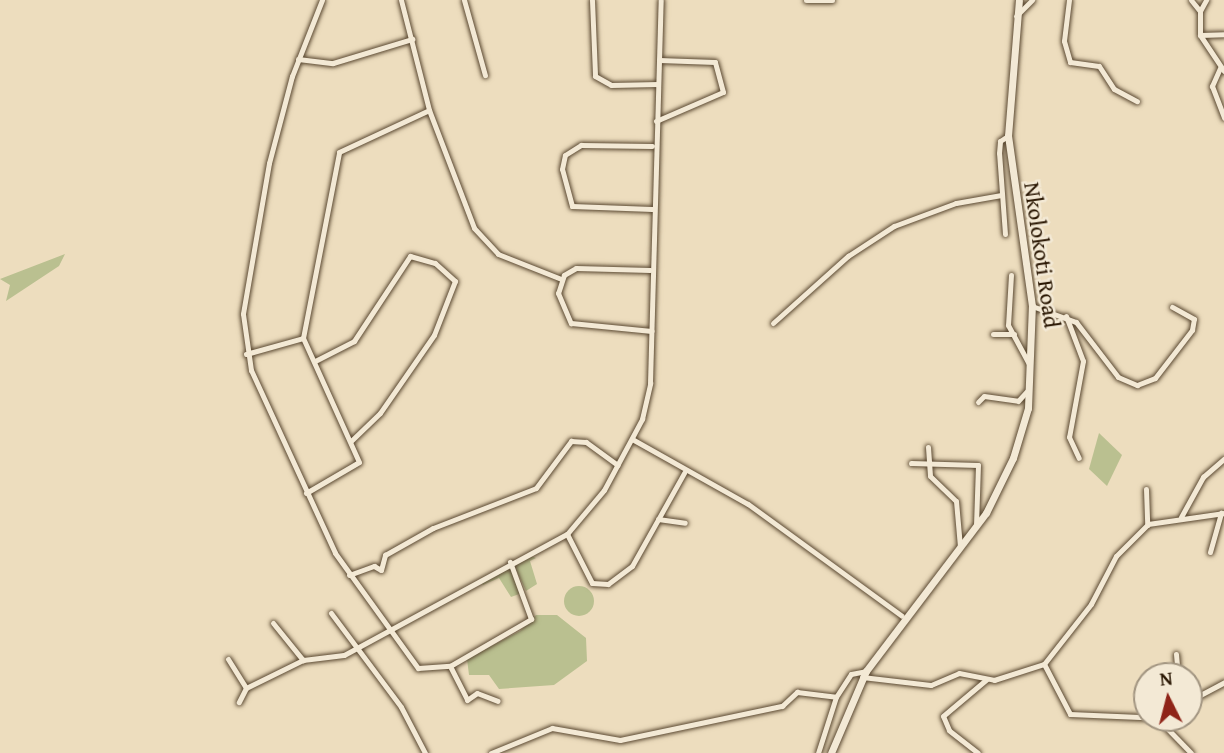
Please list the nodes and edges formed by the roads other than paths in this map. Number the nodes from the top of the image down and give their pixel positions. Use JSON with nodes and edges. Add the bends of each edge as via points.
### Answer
{"nodes":[{"id":1,"x":322,"y":0,"type":"edge"},
{"id":2,"x":401,"y":0,"type":"edge"},
{"id":3,"x":464,"y":0,"type":"edge"},
{"id":4,"x":592,"y":0,"type":"edge"},
{"id":5,"x":661,"y":0,"type":"edge"},
{"id":6,"x":807,"y":0,"type":"edge"},
{"id":7,"x":832,"y":0,"type":"edge"},
{"id":8,"x":1020,"y":0,"type":"edge"},
{"id":9,"x":1032,"y":0,"type":"edge"},
{"id":10,"x":1069,"y":0,"type":"edge"},
{"id":11,"x":1191,"y":0,"type":"edge"},
{"id":12,"x":1206,"y":0,"type":"edge"},
{"id":13,"x":1200,"y":12,"type":"junction"},
{"id":14,"x":1016,"y":16,"type":"junction"},
{"id":15,"x":1224,"y":34,"type":"edge"},
{"id":16,"x":1200,"y":35,"type":"junction"},
{"id":17,"x":412,"y":39,"type":"junction"},
{"id":18,"x":298,"y":59,"type":"junction"},
{"id":19,"x":659,"y":60,"type":"junction"},
{"id":20,"x":1222,"y":70,"type":"edge"},
{"id":21,"x":485,"y":75,"type":"dead end"},
{"id":22,"x":658,"y":84,"type":"junction"},
{"id":23,"x":1137,"y":101,"type":"dead end"},
{"id":24,"x":429,"y":110,"type":"junction"},
{"id":25,"x":1224,"y":118,"type":"edge"},
{"id":26,"x":656,"y":121,"type":"junction"},
{"id":27,"x":1008,"y":136,"type":"junction"},
{"id":28,"x":652,"y":146,"type":"junction"},
{"id":29,"x":1001,"y":195,"type":"junction"},
{"id":30,"x":652,"y":209,"type":"junction"},
{"id":31,"x":1005,"y":234,"type":"dead end"},
{"id":32,"x":650,"y":270,"type":"junction"},
{"id":33,"x":1011,"y":275,"type":"dead end"},
{"id":34,"x":561,"y":279,"type":"junction"},
{"id":35,"x":1032,"y":306,"type":"junction"},
{"id":36,"x":1172,"y":307,"type":"dead end"},
{"id":37,"x":1066,"y":316,"type":"junction"},
{"id":38,"x":773,"y":323,"type":"dead end"},
{"id":39,"x":652,"y":331,"type":"junction"},
{"id":40,"x":993,"y":334,"type":"dead end"},
{"id":41,"x":1015,"y":334,"type":"junction"},
{"id":42,"x":303,"y":338,"type":"junction"},
{"id":43,"x":246,"y":354,"type":"junction"},
{"id":44,"x":315,"y":361,"type":"junction"},
{"id":45,"x":1032,"y":374,"type":"junction"},
{"id":46,"x":1031,"y":388,"type":"junction"},
{"id":47,"x":978,"y":402,"type":"dead end"},
{"id":48,"x":632,"y":439,"type":"junction"},
{"id":49,"x":351,"y":441,"type":"junction"},
{"id":50,"x":928,"y":447,"type":"dead end"},
{"id":51,"x":1079,"y":458,"type":"dead end"},
{"id":52,"x":1224,"y":459,"type":"edge"},
{"id":53,"x":911,"y":463,"type":"dead end"},
{"id":54,"x":929,"y":464,"type":"junction"},
{"id":55,"x":618,"y":465,"type":"junction"},
{"id":56,"x":684,"y":473,"type":"junction"},
{"id":57,"x":1146,"y":489,"type":"dead end"},
{"id":58,"x":306,"y":493,"type":"junction"},
{"id":59,"x":1223,"y":513,"type":"edge"},
{"id":60,"x":1181,"y":517,"type":"junction"},
{"id":61,"x":658,"y":519,"type":"junction"},
{"id":62,"x":685,"y":523,"type":"dead end"},
{"id":63,"x":1147,"y":525,"type":"junction"},
{"id":64,"x":976,"y":526,"type":"junction"},
{"id":65,"x":567,"y":534,"type":"junction"},
{"id":66,"x":960,"y":549,"type":"junction"},
{"id":67,"x":1210,"y":551,"type":"dead end"},
{"id":68,"x":510,"y":562,"type":"junction"},
{"id":69,"x":349,"y":575,"type":"junction"},
{"id":70,"x":331,"y":613,"type":"dead end"},
{"id":71,"x":902,"y":616,"type":"junction"},
{"id":72,"x":273,"y":623,"type":"dead end"},
{"id":73,"x":388,"y":628,"type":"junction"},
{"id":74,"x":359,"y":648,"type":"junction"},
{"id":75,"x":1176,"y":654,"type":"dead end"},
{"id":76,"x":228,"y":659,"type":"dead end"},
{"id":77,"x":303,"y":660,"type":"junction"},
{"id":78,"x":1177,"y":662,"type":"edge"},
{"id":79,"x":1044,"y":664,"type":"junction"},
{"id":80,"x":450,"y":666,"type":"junction"},
{"id":81,"x":864,"y":674,"type":"junction"},
{"id":82,"x":987,"y":679,"type":"junction"},
{"id":83,"x":1224,"y":682,"type":"edge"},
{"id":84,"x":246,"y":688,"type":"junction"},
{"id":85,"x":1203,"y":693,"type":"edge"},
{"id":86,"x":836,"y":697,"type":"junction"},
{"id":87,"x":498,"y":701,"type":"dead end"},
{"id":88,"x":239,"y":702,"type":"dead end"},
{"id":89,"x":1133,"y":717,"type":"edge"},
{"id":90,"x":1172,"y":732,"type":"edge"},
{"id":91,"x":425,"y":753,"type":"edge"},
{"id":92,"x":491,"y":753,"type":"edge"},
{"id":93,"x":818,"y":753,"type":"edge"},
{"id":94,"x":831,"y":753,"type":"edge"},
{"id":95,"x":978,"y":753,"type":"edge"},
{"id":96,"x":1191,"y":753,"type":"edge"}],
"edges":[{"from":1,"to":18,"type":"street"},
{"from":2,"to":17,"type":"street"},
{"from":3,"to":21,"type":"street"},
{"from":4,"to":22,"type":"street","via":[[595,76],[611,85]]},
{"from":5,"to":19,"type":"street"},
{"from":6,"to":7,"type":"street"},
{"from":8,"to":14,"type":"main road","name":"Nkolokoti Road"},
{"from":9,"to":14,"type":"street"},
{"from":10,"to":23,"type":"street","via":[[1064,41],[1070,62],[1099,66],[1114,89]]},
{"from":11,"to":13,"type":"street"},
{"from":12,"to":13,"type":"street"},
{"from":13,"to":16,"type":"street"},
{"from":14,"to":27,"type":"main road","name":"Nkolokoti Road"},
{"from":15,"to":16,"type":"street"},
{"from":16,"to":20,"type":"street"},
{"from":17,"to":18,"type":"street","via":[[333,63]]},
{"from":17,"to":24,"type":"street"},
{"from":18,"to":43,"type":"street","via":[[269,163],[243,314]]},
{"from":19,"to":22,"type":"street"},
{"from":19,"to":26,"type":"street","via":[[715,62],[723,92]]},
{"from":20,"to":25,"type":"street","via":[[1212,86]]},
{"from":22,"to":26,"type":"street"},
{"from":24,"to":34,"type":"street","via":[[480,236],[498,254]]},
{"from":24,"to":42,"type":"street","via":[[340,152]]},
{"from":26,"to":28,"type":"street"},
{"from":27,"to":29,"type":"street","via":[[1000,141]]},
{"from":27,"to":35,"type":"main road","name":"Nkolokoti Road"},
{"from":28,"to":30,"type":"street"},
{"from":28,"to":30,"type":"street","via":[[581,145],[565,156],[562,169],[572,206]]},
{"from":29,"to":31,"type":"street"},
{"from":29,"to":38,"type":"street","via":[[906,220],[848,256]]},
{"from":30,"to":32,"type":"street"},
{"from":32,"to":34,"type":"street","via":[[585,267]]},
{"from":32,"to":39,"type":"street"},
{"from":33,"to":41,"type":"street","via":[[1008,326]]},
{"from":34,"to":39,"type":"street","via":[[561,310],[571,323]]},
{"from":35,"to":37,"type":"street"},
{"from":35,"to":45,"type":"main road","name":"Nkolokoti Road"},
{"from":36,"to":37,"type":"street","via":[[1195,323],[1183,346],[1145,384],[1118,377],[1085,330]]},
{"from":37,"to":51,"type":"street","via":[[1083,360],[1069,438]]},
{"from":39,"to":48,"type":"street","via":[[648,401]]},
{"from":40,"to":41,"type":"street"},
{"from":41,"to":45,"type":"street"},
{"from":42,"to":43,"type":"street"},
{"from":42,"to":44,"type":"street"},
{"from":43,"to":58,"type":"street"},
{"from":44,"to":49,"type":"street"},
{"from":44,"to":49,"type":"street","via":[[354,341],[410,256],[435,263],[455,281],[434,335],[380,413]]},
{"from":45,"to":46,"type":"main road","name":"Nkolokoti Road"},
{"from":46,"to":47,"type":"street","via":[[1017,401],[984,396]]},
{"from":46,"to":64,"type":"main road","name":"Nkolokoti Road","via":[[1013,458]]},
{"from":48,"to":55,"type":"street"},
{"from":48,"to":56,"type":"street"},
{"from":49,"to":58,"type":"street","via":[[357,466]]},
{"from":50,"to":54,"type":"street"},
{"from":52,"to":60,"type":"street","via":[[1203,477]]},
{"from":53,"to":54,"type":"street"},
{"from":54,"to":64,"type":"street","via":[[978,465]]},
{"from":54,"to":66,"type":"street","via":[[939,490],[956,501]]},
{"from":55,"to":65,"type":"street","via":[[588,514]]},
{"from":55,"to":69,"type":"street","via":[[586,442],[571,441],[536,488],[433,528],[385,555],[381,570],[374,566]]},
{"from":56,"to":61,"type":"street"},
{"from":56,"to":71,"type":"street","via":[[748,503]]},
{"from":57,"to":63,"type":"street"},
{"from":58,"to":69,"type":"street"},
{"from":59,"to":60,"type":"street"},
{"from":59,"to":67,"type":"street"},
{"from":60,"to":63,"type":"street"},
{"from":61,"to":62,"type":"street"},
{"from":61,"to":65,"type":"street","via":[[632,566],[598,586]]},
{"from":63,"to":79,"type":"street","via":[[1116,556],[1091,604]]},
{"from":64,"to":66,"type":"main road","name":"Nkolokoti Road"},
{"from":65,"to":68,"type":"street"},
{"from":66,"to":71,"type":"main road","name":"Nkolokoti Road"},
{"from":68,"to":73,"type":"street"},
{"from":68,"to":80,"type":"street","via":[[531,619]]},
{"from":69,"to":73,"type":"street"},
{"from":70,"to":74,"type":"street"},
{"from":71,"to":81,"type":"main road","name":"Nkolokoti Road"},
{"from":72,"to":77,"type":"street"},
{"from":73,"to":74,"type":"street"},
{"from":73,"to":80,"type":"street","via":[[421,670]]},
{"from":74,"to":77,"type":"street"},
{"from":74,"to":91,"type":"street"},
{"from":75,"to":78,"type":"street"},
{"from":76,"to":84,"type":"street"},
{"from":77,"to":84,"type":"street"},
{"from":79,"to":82,"type":"street"},
{"from":79,"to":89,"type":"street","via":[[1070,714]]},
{"from":80,"to":87,"type":"street","via":[[467,701],[477,693]]},
{"from":81,"to":82,"type":"street","via":[[900,686],[931,685],[959,673]]},
{"from":81,"to":86,"type":"street","via":[[851,674]]},
{"from":81,"to":94,"type":"main road","name":"Nkolokoti Road"},
{"from":82,"to":95,"type":"street","via":[[943,716],[949,730]]},
{"from":83,"to":85,"type":"street"},
{"from":84,"to":88,"type":"street"},
{"from":86,"to":92,"type":"street","via":[[797,692],[782,706],[620,740],[552,728]]},
{"from":86,"to":93,"type":"street"},
{"from":90,"to":96,"type":"street"}]}
